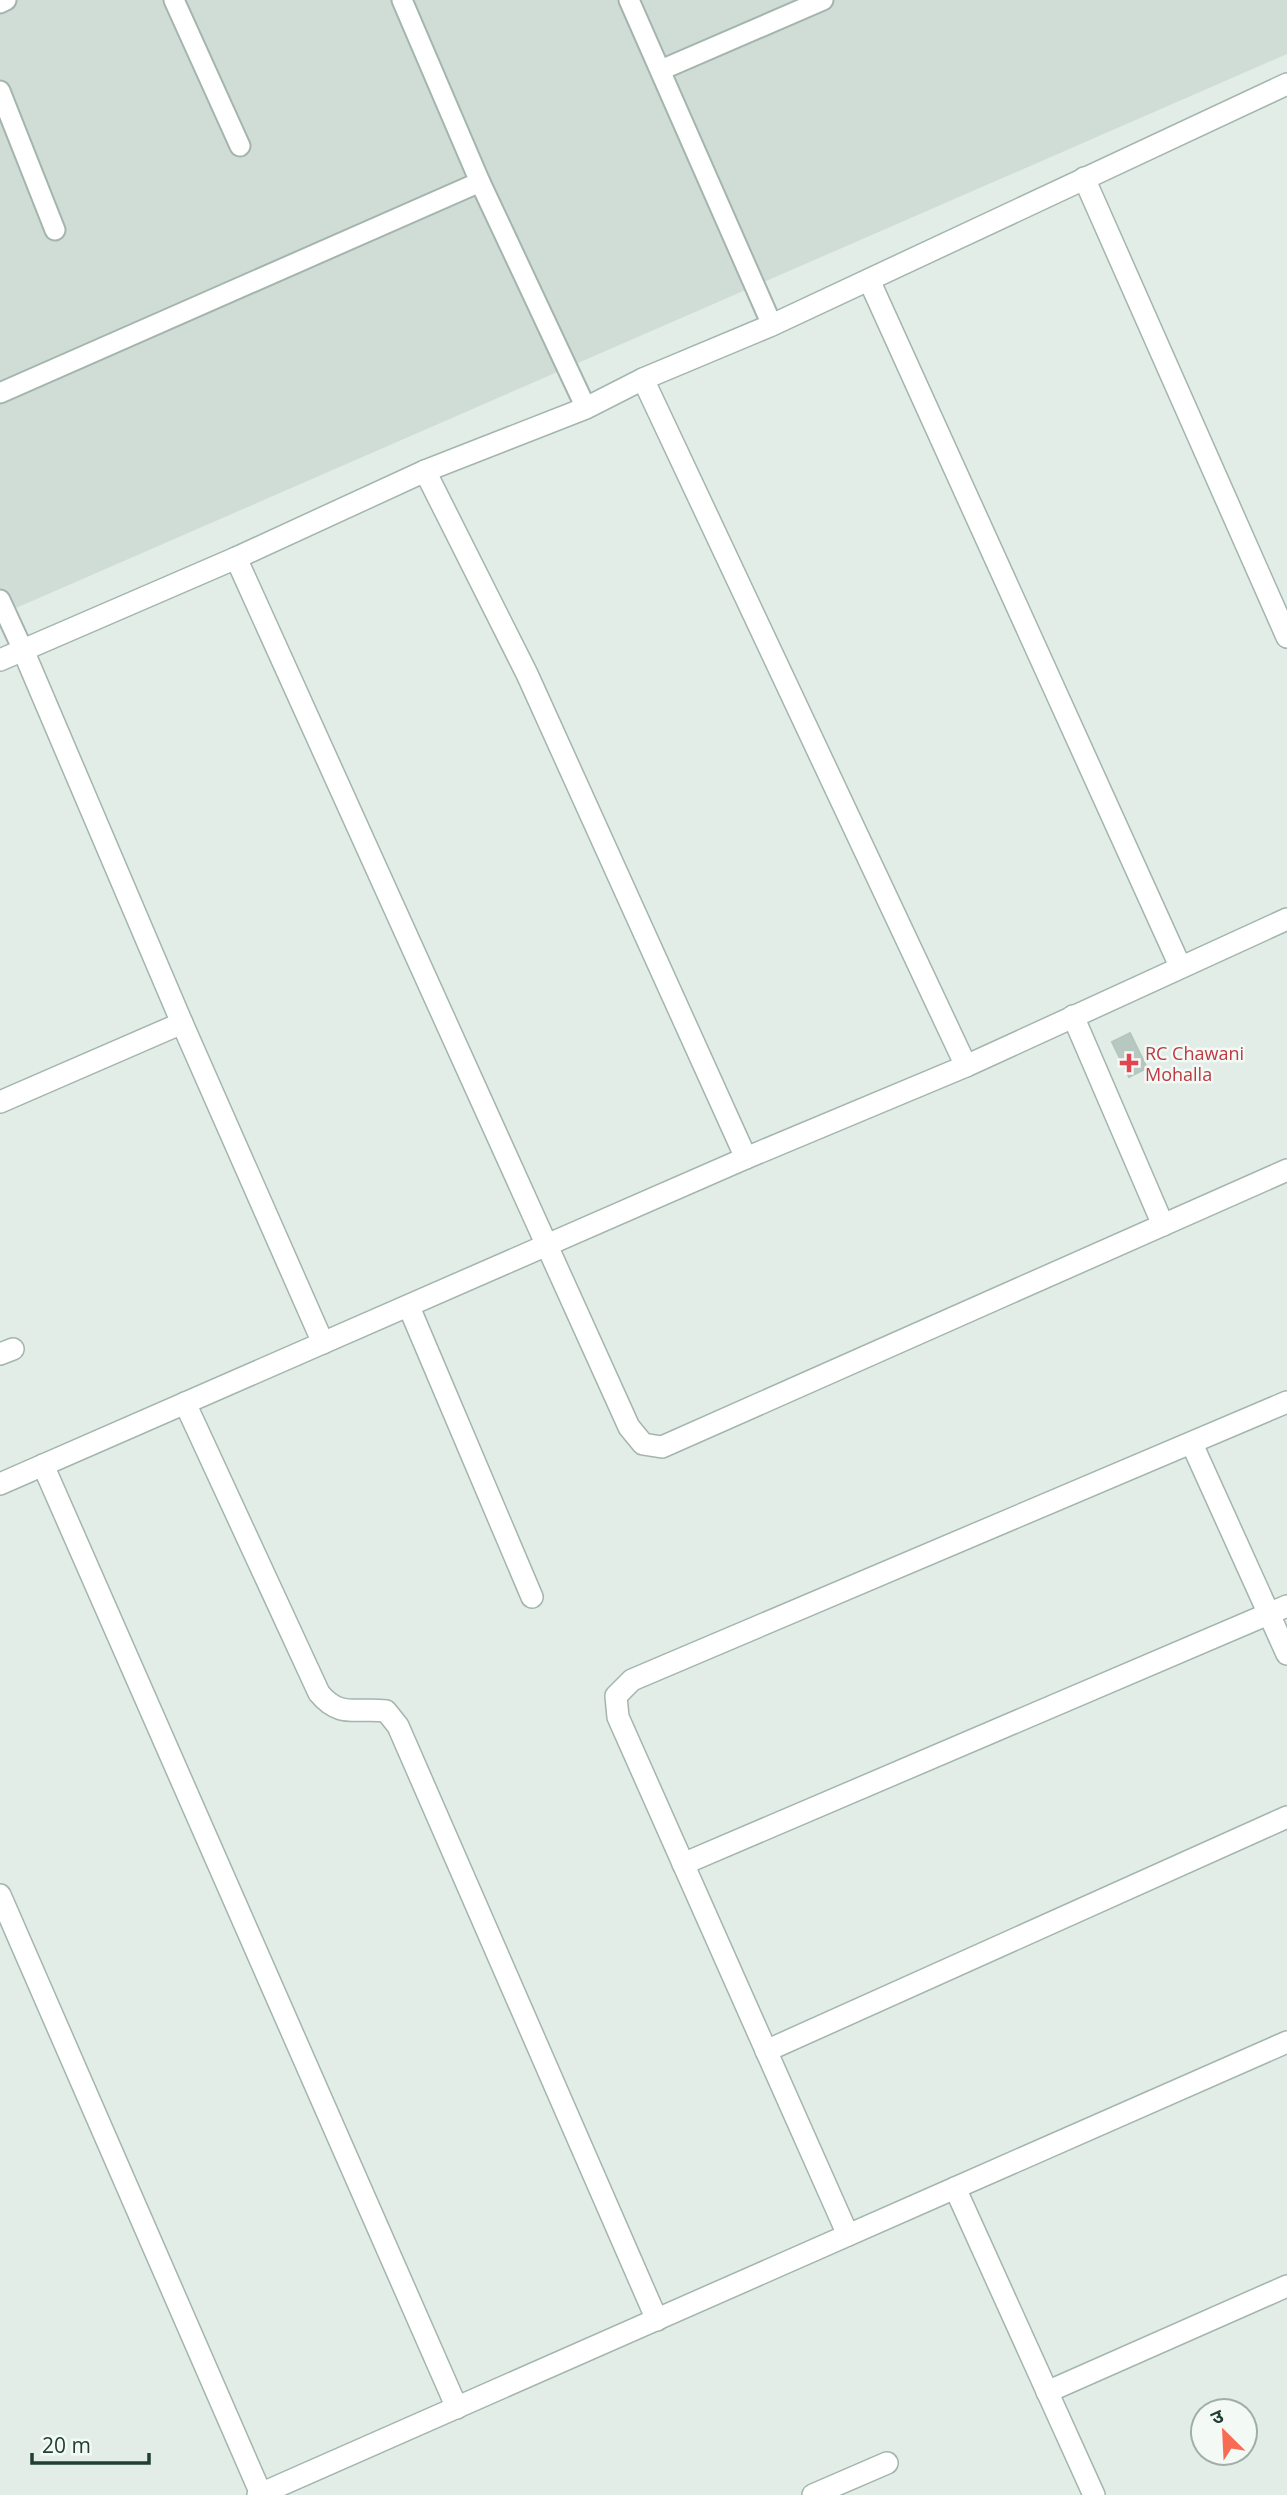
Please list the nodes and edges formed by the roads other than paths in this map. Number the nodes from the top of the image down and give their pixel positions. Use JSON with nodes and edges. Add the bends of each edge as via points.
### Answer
{"nodes":[{"id":1,"x":6,"y":0,"type":"edge"},
{"id":2,"x":174,"y":0,"type":"edge"},
{"id":3,"x":402,"y":0,"type":"edge"},
{"id":4,"x":629,"y":0,"type":"edge"},
{"id":5,"x":822,"y":0,"type":"edge"},
{"id":6,"x":0,"y":3,"type":"edge"},
{"id":7,"x":661,"y":70,"type":"junction"},
{"id":8,"x":1287,"y":85,"type":"edge"},
{"id":9,"x":0,"y":91,"type":"edge"},
{"id":10,"x":240,"y":146,"type":"dead end"},
{"id":11,"x":1084,"y":178,"type":"junction"},
{"id":12,"x":480,"y":182,"type":"junction"},
{"id":13,"x":55,"y":230,"type":"dead end"},
{"id":14,"x":869,"y":280,"type":"junction"},
{"id":15,"x":772,"y":325,"type":"junction"},
{"id":16,"x":643,"y":379,"type":"junction"},
{"id":17,"x":0,"y":394,"type":"edge"},
{"id":18,"x":586,"y":408,"type":"junction"},
{"id":19,"x":425,"y":471,"type":"junction"},
{"id":20,"x":236,"y":558,"type":"junction"},
{"id":21,"x":0,"y":600,"type":"edge"},
{"id":22,"x":1287,"y":636,"type":"edge"},
{"id":23,"x":23,"y":650,"type":"junction"},
{"id":24,"x":0,"y":660,"type":"edge"},
{"id":25,"x":1287,"y":919,"type":"edge"},
{"id":26,"x":1180,"y":966,"type":"junction"},
{"id":27,"x":1073,"y":1016,"type":"junction"},
{"id":28,"x":183,"y":1023,"type":"junction"},
{"id":29,"x":966,"y":1066,"type":"junction"},
{"id":30,"x":0,"y":1102,"type":"edge"},
{"id":31,"x":746,"y":1158,"type":"junction"},
{"id":32,"x":1287,"y":1170,"type":"edge"},
{"id":33,"x":1163,"y":1225,"type":"junction"},
{"id":34,"x":546,"y":1245,"type":"junction"},
{"id":35,"x":409,"y":1307,"type":"junction"},
{"id":36,"x":323,"y":1343,"type":"junction"},
{"id":37,"x":1287,"y":1402,"type":"edge"},
{"id":38,"x":185,"y":1403,"type":"junction"},
{"id":39,"x":1192,"y":1444,"type":"junction"},
{"id":40,"x":43,"y":1465,"type":"junction"},
{"id":41,"x":0,"y":1483,"type":"edge"},
{"id":42,"x":532,"y":1597,"type":"dead end"},
{"id":43,"x":1279,"y":1610,"type":"edge"},
{"id":44,"x":1287,"y":1654,"type":"edge"},
{"id":45,"x":1287,"y":1817,"type":"edge"},
{"id":46,"x":683,"y":1864,"type":"junction"},
{"id":47,"x":0,"y":1895,"type":"edge"},
{"id":48,"x":1287,"y":2042,"type":"edge"},
{"id":49,"x":766,"y":2051,"type":"junction"},
{"id":50,"x":955,"y":2188,"type":"junction"},
{"id":51,"x":848,"y":2235,"type":"junction"},
{"id":52,"x":1287,"y":2286,"type":"edge"},
{"id":53,"x":657,"y":2320,"type":"junction"},
{"id":54,"x":1047,"y":2392,"type":"junction"},
{"id":55,"x":457,"y":2408,"type":"junction"},
{"id":56,"x":887,"y":2463,"type":"dead end"},
{"id":57,"x":270,"y":2493,"type":"edge"},
{"id":58,"x":813,"y":2495,"type":"edge"},
{"id":59,"x":1094,"y":2495,"type":"edge"}],
"edges":[{"from":1,"to":6,"type":"lane"},
{"from":2,"to":10,"type":"lane"},
{"from":3,"to":12,"type":"lane"},
{"from":4,"to":7,"type":"lane"},
{"from":5,"to":7,"type":"lane"},
{"from":7,"to":15,"type":"lane"},
{"from":8,"to":11,"type":"street"},
{"from":9,"to":13,"type":"lane"},
{"from":11,"to":14,"type":"street"},
{"from":11,"to":22,"type":"street"},
{"from":12,"to":17,"type":"lane"},
{"from":12,"to":18,"type":"lane"},
{"from":14,"to":15,"type":"street"},
{"from":14,"to":26,"type":"street"},
{"from":15,"to":16,"type":"street"},
{"from":16,"to":18,"type":"street"},
{"from":16,"to":29,"type":"street"},
{"from":18,"to":19,"type":"street"},
{"from":19,"to":20,"type":"street"},
{"from":19,"to":31,"type":"street","via":[[527,674]]},
{"from":20,"to":23,"type":"street"},
{"from":20,"to":34,"type":"street"},
{"from":21,"to":23,"type":"lane"},
{"from":23,"to":24,"type":"street"},
{"from":23,"to":28,"type":"street"},
{"from":25,"to":26,"type":"street"},
{"from":26,"to":27,"type":"street"},
{"from":27,"to":29,"type":"street"},
{"from":27,"to":33,"type":"street"},
{"from":28,"to":30,"type":"street"},
{"from":28,"to":36,"type":"street"},
{"from":29,"to":31,"type":"street"},
{"from":31,"to":34,"type":"street"},
{"from":32,"to":33,"type":"street"},
{"from":33,"to":34,"type":"street","via":[[662,1447],[643,1444],[629,1427]]},
{"from":34,"to":35,"type":"street"},
{"from":35,"to":36,"type":"street"},
{"from":35,"to":42,"type":"street"},
{"from":36,"to":38,"type":"street"},
{"from":37,"to":39,"type":"street"},
{"from":38,"to":40,"type":"street"},
{"from":38,"to":53,"type":"street","via":[[319,1693],[329,1706],[347,1712],[386,1711],[398,1726]]},
{"from":39,"to":43,"type":"street"},
{"from":39,"to":46,"type":"street","via":[[632,1680],[615,1696],[618,1717]]},
{"from":40,"to":41,"type":"street"},
{"from":40,"to":55,"type":"street"},
{"from":43,"to":44,"type":"street"},
{"from":43,"to":46,"type":"street"},
{"from":45,"to":49,"type":"street"},
{"from":46,"to":49,"type":"street"},
{"from":47,"to":57,"type":"street"},
{"from":48,"to":50,"type":"street"},
{"from":49,"to":51,"type":"street"},
{"from":50,"to":51,"type":"street"},
{"from":50,"to":54,"type":"street"},
{"from":51,"to":53,"type":"street"},
{"from":52,"to":54,"type":"street"},
{"from":53,"to":55,"type":"street"},
{"from":54,"to":59,"type":"street"},
{"from":55,"to":57,"type":"street"},
{"from":56,"to":58,"type":"street"}]}
